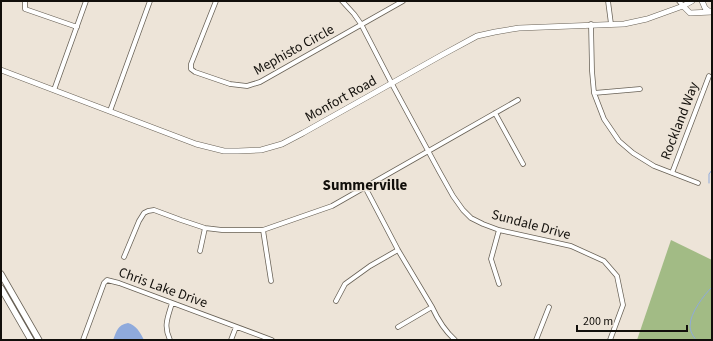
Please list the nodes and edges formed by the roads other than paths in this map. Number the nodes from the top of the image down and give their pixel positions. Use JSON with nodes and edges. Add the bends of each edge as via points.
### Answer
{"nodes":[{"id":1,"x":25,"y":1,"type":"edge"},
{"id":2,"x":86,"y":1,"type":"edge"},
{"id":3,"x":150,"y":1,"type":"edge"},
{"id":4,"x":216,"y":1,"type":"edge"},
{"id":5,"x":342,"y":1,"type":"edge"},
{"id":6,"x":403,"y":1,"type":"edge"},
{"id":7,"x":608,"y":1,"type":"edge"},
{"id":8,"x":679,"y":1,"type":"edge"},
{"id":9,"x":692,"y":1,"type":"edge"},
{"id":10,"x":702,"y":1,"type":"edge"},
{"id":11,"x":682,"y":6,"type":"junction"},
{"id":12,"x":711,"y":12,"type":"edge"},
{"id":13,"x":362,"y":24,"type":"junction"},
{"id":14,"x":591,"y":24,"type":"junction"},
{"id":15,"x":611,"y":24,"type":"junction"},
{"id":16,"x":77,"y":27,"type":"junction"},
{"id":17,"x":1,"y":70,"type":"edge"},
{"id":18,"x":708,"y":76,"type":"dead end"},
{"id":19,"x":392,"y":84,"type":"junction"},
{"id":20,"x":640,"y":89,"type":"dead end"},
{"id":21,"x":54,"y":90,"type":"junction"},
{"id":22,"x":594,"y":93,"type":"junction"},
{"id":23,"x":518,"y":100,"type":"dead end"},
{"id":24,"x":110,"y":111,"type":"junction"},
{"id":25,"x":495,"y":114,"type":"junction"},
{"id":26,"x":428,"y":151,"type":"junction"},
{"id":27,"x":523,"y":164,"type":"dead end"},
{"id":28,"x":672,"y":173,"type":"junction"},
{"id":29,"x":698,"y":183,"type":"dead end"},
{"id":30,"x":365,"y":187,"type":"junction"},
{"id":31,"x":205,"y":228,"type":"junction"},
{"id":32,"x":263,"y":230,"type":"junction"},
{"id":33,"x":499,"y":230,"type":"junction"},
{"id":34,"x":398,"y":250,"type":"junction"},
{"id":35,"x":200,"y":251,"type":"dead end"},
{"id":36,"x":124,"y":257,"type":"dead end"},
{"id":37,"x":1,"y":274,"type":"edge"},
{"id":38,"x":271,"y":281,"type":"dead end"},
{"id":39,"x":499,"y":284,"type":"dead end"},
{"id":40,"x":1,"y":288,"type":"edge"},
{"id":41,"x":336,"y":300,"type":"dead end"},
{"id":42,"x":172,"y":303,"type":"junction"},
{"id":43,"x":432,"y":307,"type":"junction"},
{"id":44,"x":549,"y":307,"type":"dead end"},
{"id":45,"x":236,"y":327,"type":"junction"},
{"id":46,"x":398,"y":327,"type":"dead end"},
{"id":47,"x":30,"y":340,"type":"edge"},
{"id":48,"x":38,"y":340,"type":"edge"},
{"id":49,"x":83,"y":340,"type":"edge"},
{"id":50,"x":170,"y":340,"type":"edge"},
{"id":51,"x":231,"y":340,"type":"edge"},
{"id":52,"x":272,"y":340,"type":"edge"},
{"id":53,"x":455,"y":340,"type":"edge"},
{"id":54,"x":536,"y":340,"type":"edge"},
{"id":55,"x":610,"y":340,"type":"edge"}],
"edges":[{"from":1,"to":16,"type":"street","via":[[25,9]]},
{"from":2,"to":16,"type":"street"},
{"from":3,"to":24,"type":"street"},
{"from":4,"to":13,"type":"street","name":"Mephisto Circle","via":[[191,69],[230,84],[247,86],[260,82]]},
{"from":5,"to":13,"type":"street","name":"Sundale Drive"},
{"from":6,"to":13,"type":"street","name":"Mephisto Circle"},
{"from":7,"to":15,"type":"street"},
{"from":8,"to":11,"type":"street"},
{"from":9,"to":11,"type":"street","name":"Monfort Road"},
{"from":10,"to":12,"type":"street","via":[[704,8]]},
{"from":11,"to":12,"type":"street","via":[[690,13]]},
{"from":11,"to":15,"type":"street","name":"Monfort Road","via":[[647,19]]},
{"from":13,"to":19,"type":"street","name":"Sundale Drive"},
{"from":14,"to":15,"type":"street","name":"Monfort Road"},
{"from":14,"to":19,"type":"street","name":"Monfort Road","via":[[519,28],[478,36]]},
{"from":14,"to":22,"type":"street"},
{"from":16,"to":21,"type":"street"},
{"from":17,"to":21,"type":"street","name":"Monfort Road"},
{"from":18,"to":28,"type":"street","name":"Rockland Way"},
{"from":19,"to":24,"type":"street","name":"Monfort Road","via":[[282,144],[261,150],[238,151],[207,147]]},
{"from":19,"to":26,"type":"street","name":"Sundale Drive"},
{"from":20,"to":22,"type":"street"},
{"from":21,"to":24,"type":"street","name":"Monfort Road"},
{"from":22,"to":28,"type":"street","via":[[604,119],[619,141],[654,166]]},
{"from":23,"to":25,"type":"street"},
{"from":25,"to":26,"type":"street"},
{"from":25,"to":27,"type":"street"},
{"from":26,"to":30,"type":"street"},
{"from":26,"to":33,"type":"street","name":"Sundale Drive","via":[[463,210],[472,218]]},
{"from":28,"to":29,"type":"street"},
{"from":30,"to":32,"type":"street","via":[[332,206]]},
{"from":30,"to":34,"type":"street"},
{"from":31,"to":32,"type":"street"},
{"from":31,"to":35,"type":"street"},
{"from":31,"to":36,"type":"street","via":[[148,210],[139,221]]},
{"from":32,"to":38,"type":"street"},
{"from":33,"to":39,"type":"street","via":[[491,259]]},
{"from":33,"to":55,"type":"street","name":"Sundale Drive","via":[[571,246],[604,261],[617,276],[623,305]]},
{"from":34,"to":41,"type":"street","via":[[345,284]]},
{"from":34,"to":43,"type":"street"},
{"from":37,"to":48,"type":"main road"},
{"from":40,"to":47,"type":"main road"},
{"from":42,"to":45,"type":"street","name":"Chris Lake Drive"},
{"from":42,"to":49,"type":"street","name":"Chris Lake Drive","via":[[107,280]]},
{"from":42,"to":50,"type":"street","via":[[166,328]]},
{"from":43,"to":46,"type":"street"},
{"from":43,"to":53,"type":"street","via":[[444,328]]},
{"from":44,"to":54,"type":"street"},
{"from":45,"to":51,"type":"street"},
{"from":45,"to":52,"type":"street","name":"Chris Lake Drive"}]}
